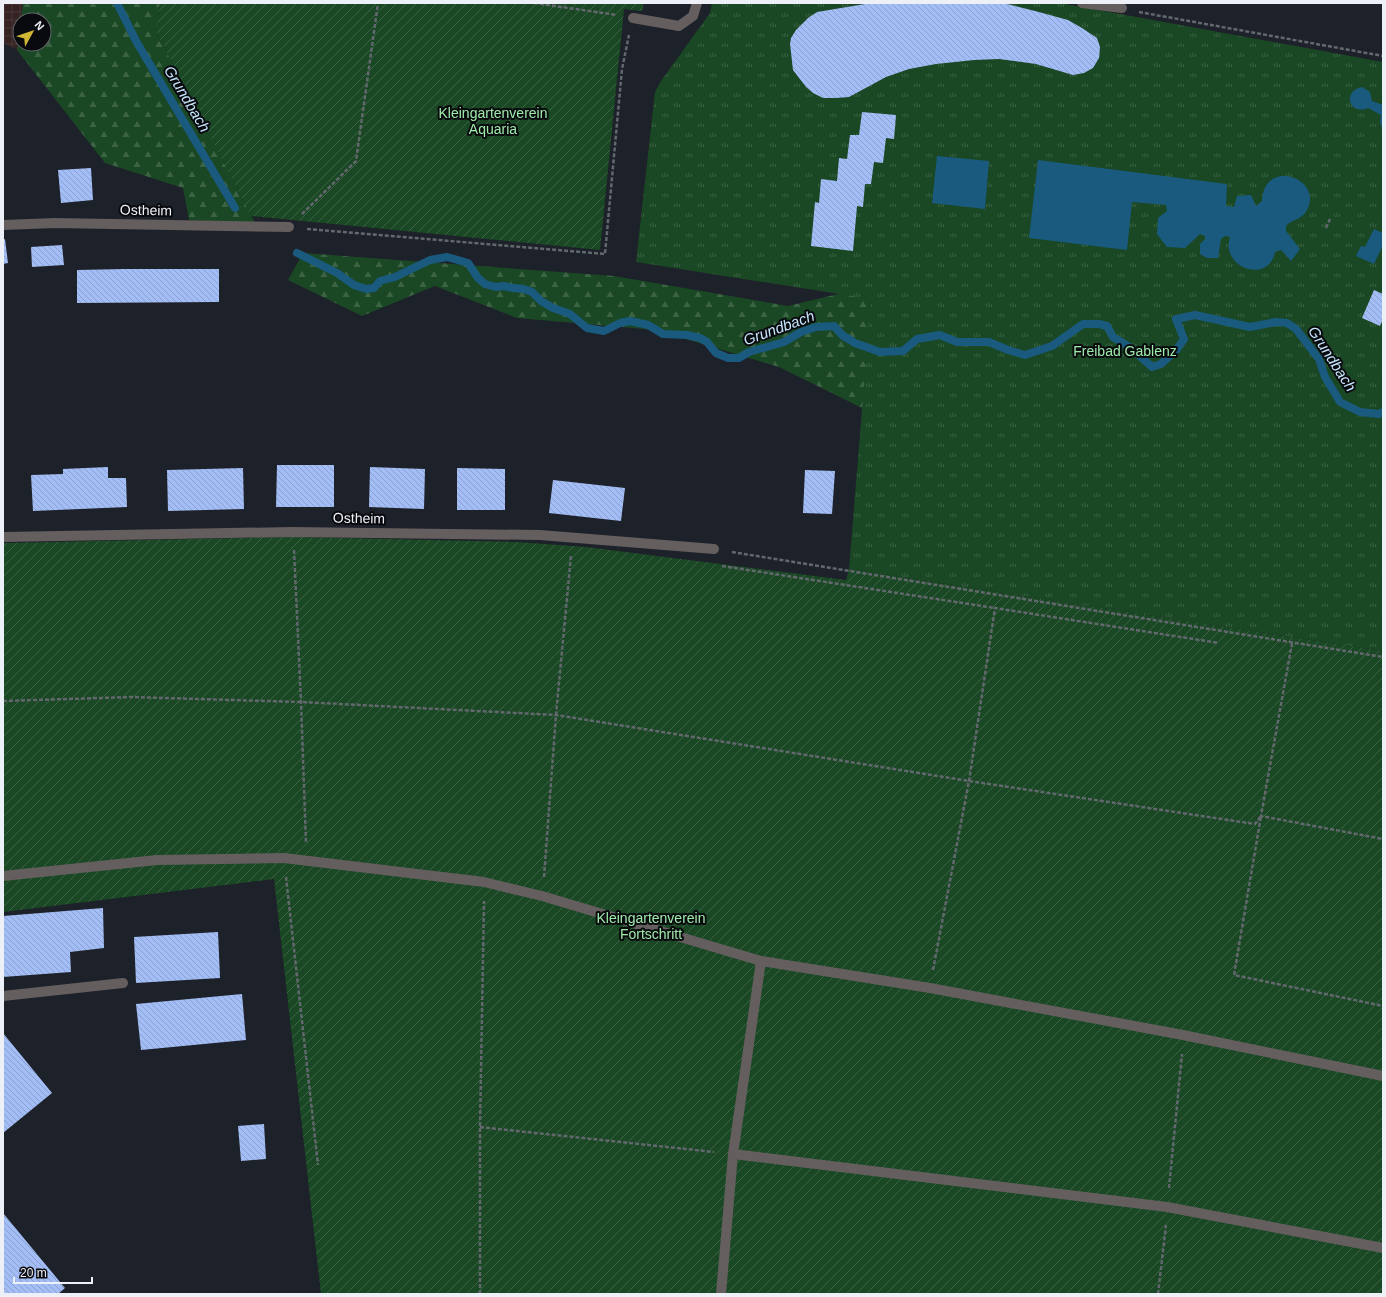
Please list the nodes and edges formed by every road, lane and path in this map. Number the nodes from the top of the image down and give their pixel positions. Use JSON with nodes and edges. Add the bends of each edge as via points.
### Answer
{"nodes":[{"id":1,"x":378,"y":3,"type":"edge"},
{"id":2,"x":534,"y":3,"type":"edge"},
{"id":3,"x":697,"y":3,"type":"edge"},
{"id":4,"x":1082,"y":3,"type":"edge"},
{"id":5,"x":542,"y":4,"type":"edge"},
{"id":6,"x":1122,"y":8,"type":"joint"},
{"id":7,"x":633,"y":18,"type":"junction"},
{"id":8,"x":1383,"y":56,"type":"edge"},
{"id":9,"x":1330,"y":219,"type":"dead end"},
{"id":10,"x":3,"y":225,"type":"edge"},
{"id":11,"x":289,"y":227,"type":"junction"},
{"id":12,"x":1326,"y":228,"type":"dead end"},
{"id":13,"x":3,"y":537,"type":"edge"},
{"id":14,"x":294,"y":549,"type":"dead end"},
{"id":15,"x":571,"y":549,"type":"dead end"},
{"id":16,"x":714,"y":549,"type":"joint"},
{"id":17,"x":1219,"y":643,"type":"dead end"},
{"id":18,"x":1292,"y":643,"type":"junction"},
{"id":19,"x":1383,"y":657,"type":"edge"},
{"id":20,"x":3,"y":701,"type":"edge"},
{"id":21,"x":301,"y":702,"type":"junction"},
{"id":22,"x":556,"y":716,"type":"junction"},
{"id":23,"x":969,"y":781,"type":"junction"},
{"id":24,"x":1261,"y":816,"type":"junction"},
{"id":25,"x":1383,"y":839,"type":"edge"},
{"id":26,"x":284,"y":858,"type":"junction"},
{"id":27,"x":306,"y":861,"type":"junction"},
{"id":28,"x":3,"y":876,"type":"edge"},
{"id":29,"x":484,"y":882,"type":"junction"},
{"id":30,"x":542,"y":896,"type":"junction"},
{"id":31,"x":762,"y":961,"type":"junction"},
{"id":32,"x":123,"y":983,"type":"dead end"},
{"id":33,"x":930,"y":988,"type":"junction"},
{"id":34,"x":3,"y":996,"type":"edge"},
{"id":35,"x":1383,"y":1006,"type":"edge"},
{"id":36,"x":1184,"y":1035,"type":"junction"},
{"id":37,"x":1383,"y":1076,"type":"edge"},
{"id":38,"x":480,"y":1127,"type":"junction"},
{"id":39,"x":733,"y":1154,"type":"junction"},
{"id":40,"x":318,"y":1165,"type":"dead end"},
{"id":41,"x":1167,"y":1207,"type":"junction"},
{"id":42,"x":1383,"y":1248,"type":"edge"},
{"id":43,"x":480,"y":1294,"type":"edge"},
{"id":44,"x":721,"y":1294,"type":"edge"},
{"id":45,"x":1158,"y":1294,"type":"edge"}],
"edges":[{"from":1,"to":11,"type":"path","via":[[356,161]]},
{"from":2,"to":5,"type":"path"},
{"from":3,"to":7,"type":"street","via":[[693,16],[679,26]]},
{"from":4,"to":6,"type":"street"},
{"from":5,"to":7,"type":"path"},
{"from":6,"to":8,"type":"path"},
{"from":7,"to":11,"type":"path","via":[[622,69],[605,254]]},
{"from":9,"to":12,"type":"path"},
{"from":10,"to":11,"type":"street","name":"Ostheim","via":[[63,223]]},
{"from":13,"to":16,"type":"street","name":"Ostheim","via":[[292,532],[540,535]]},
{"from":14,"to":21,"type":"path"},
{"from":15,"to":22,"type":"path"},
{"from":16,"to":18,"type":"path"},
{"from":17,"to":23,"type":"path","via":[[995,608]]},
{"from":18,"to":19,"type":"path"},
{"from":18,"to":24,"type":"path"},
{"from":20,"to":21,"type":"path","via":[[132,697]]},
{"from":21,"to":22,"type":"path"},
{"from":21,"to":27,"type":"path"},
{"from":22,"to":23,"type":"path"},
{"from":22,"to":30,"type":"path"},
{"from":23,"to":24,"type":"path","via":[[1255,824]]},
{"from":23,"to":33,"type":"path"},
{"from":24,"to":25,"type":"path"},
{"from":24,"to":35,"type":"path","via":[[1234,975]]},
{"from":26,"to":27,"type":"street"},
{"from":26,"to":28,"type":"street","via":[[157,860]]},
{"from":26,"to":40,"type":"path"},
{"from":27,"to":29,"type":"street"},
{"from":29,"to":30,"type":"street"},
{"from":29,"to":38,"type":"path"},
{"from":30,"to":31,"type":"street"},
{"from":31,"to":33,"type":"street"},
{"from":31,"to":39,"type":"street"},
{"from":32,"to":34,"type":"street"},
{"from":33,"to":36,"type":"street"},
{"from":36,"to":37,"type":"street"},
{"from":36,"to":41,"type":"path"},
{"from":38,"to":39,"type":"path"},
{"from":38,"to":43,"type":"path"},
{"from":39,"to":41,"type":"street"},
{"from":39,"to":44,"type":"street"},
{"from":41,"to":42,"type":"street"},
{"from":41,"to":45,"type":"path"}]}
